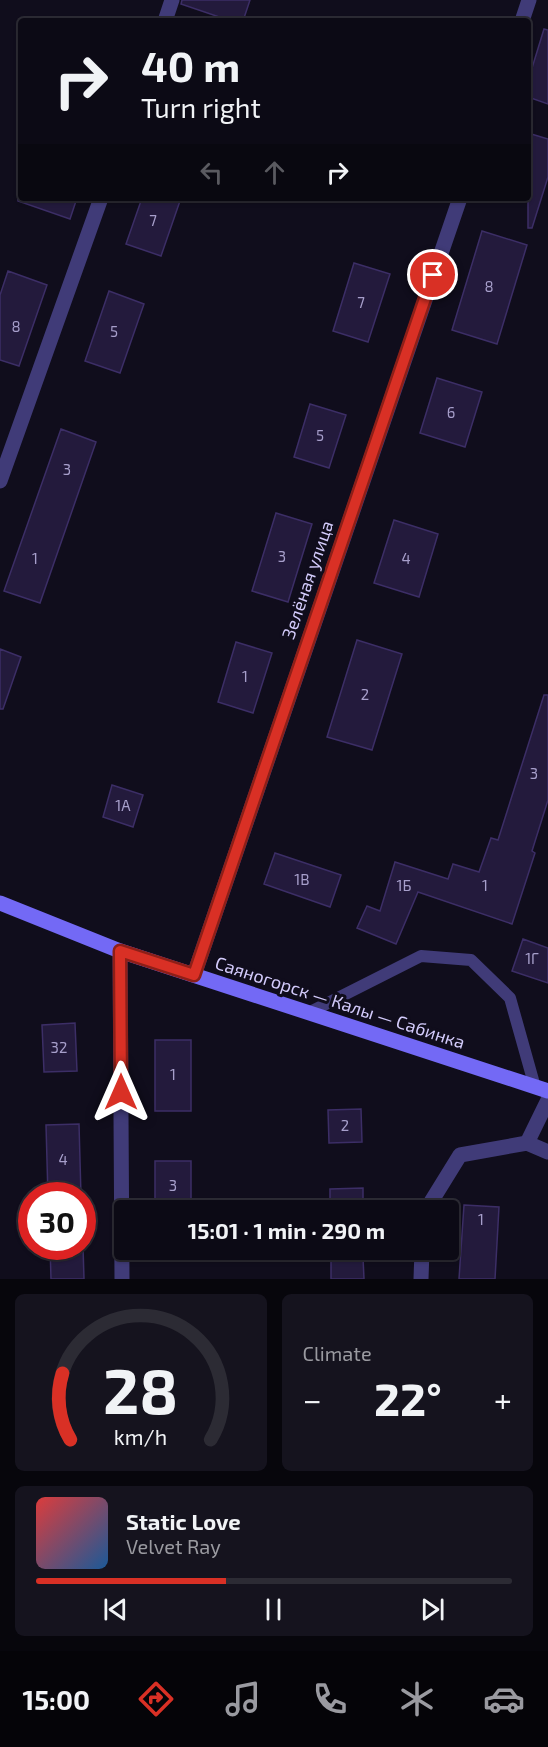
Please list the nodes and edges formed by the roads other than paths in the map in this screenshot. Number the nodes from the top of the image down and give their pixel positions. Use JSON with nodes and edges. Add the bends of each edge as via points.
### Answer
{"nodes":[{"id":1,"x":172,"y":0,"type":"edge"},
{"id":2,"x":529,"y":0,"type":"edge"},
{"id":3,"x":166,"y":18,"type":"edge"},
{"id":4,"x":523,"y":18,"type":"edge"},
{"id":5,"x":100,"y":201,"type":"edge"},
{"id":6,"x":459,"y":201,"type":"edge"},
{"id":7,"x":0,"y":482,"type":"edge"},
{"id":8,"x":0,"y":903,"type":"edge"},
{"id":9,"x":120,"y":951,"type":"junction"},
{"id":10,"x":194,"y":975,"type":"junction"},
{"id":11,"x":308,"y":1012,"type":"junction"},
{"id":12,"x":541,"y":1089,"type":"edge"},
{"id":13,"x":548,"y":1100,"type":"edge"},
{"id":14,"x":527,"y":1143,"type":"junction"},
{"id":15,"x":548,"y":1152,"type":"edge"},
{"id":16,"x":432,"y":1200,"type":"edge"},
{"id":17,"x":422,"y":1260,"type":"edge"},
{"id":18,"x":122,"y":1279,"type":"edge"},
{"id":19,"x":421,"y":1279,"type":"edge"}],
"edges":[{"from":1,"to":3,"type":"street"},
{"from":2,"to":4,"type":"street"},
{"from":5,"to":7,"type":"street"},
{"from":6,"to":10,"type":"street","name":"Зелёная улица"},
{"from":8,"to":9,"type":"street","name":"Саяногорск — Калы — Сабинка"},
{"from":9,"to":10,"type":"street","name":"Саяногорск — Калы — Сабинка"},
{"from":9,"to":18,"type":"street"},
{"from":10,"to":11,"type":"street","name":"Саяногорск — Калы — Сабинка"},
{"from":11,"to":12,"type":"street","name":"Саяногорск — Калы — Сабинка"},
{"from":11,"to":12,"type":"lane","via":[[421,956],[471,960],[510,998]]},
{"from":13,"to":14,"type":"street"},
{"from":14,"to":15,"type":"street"},
{"from":14,"to":16,"type":"street","via":[[460,1155]]},
{"from":17,"to":19,"type":"street"}]}
